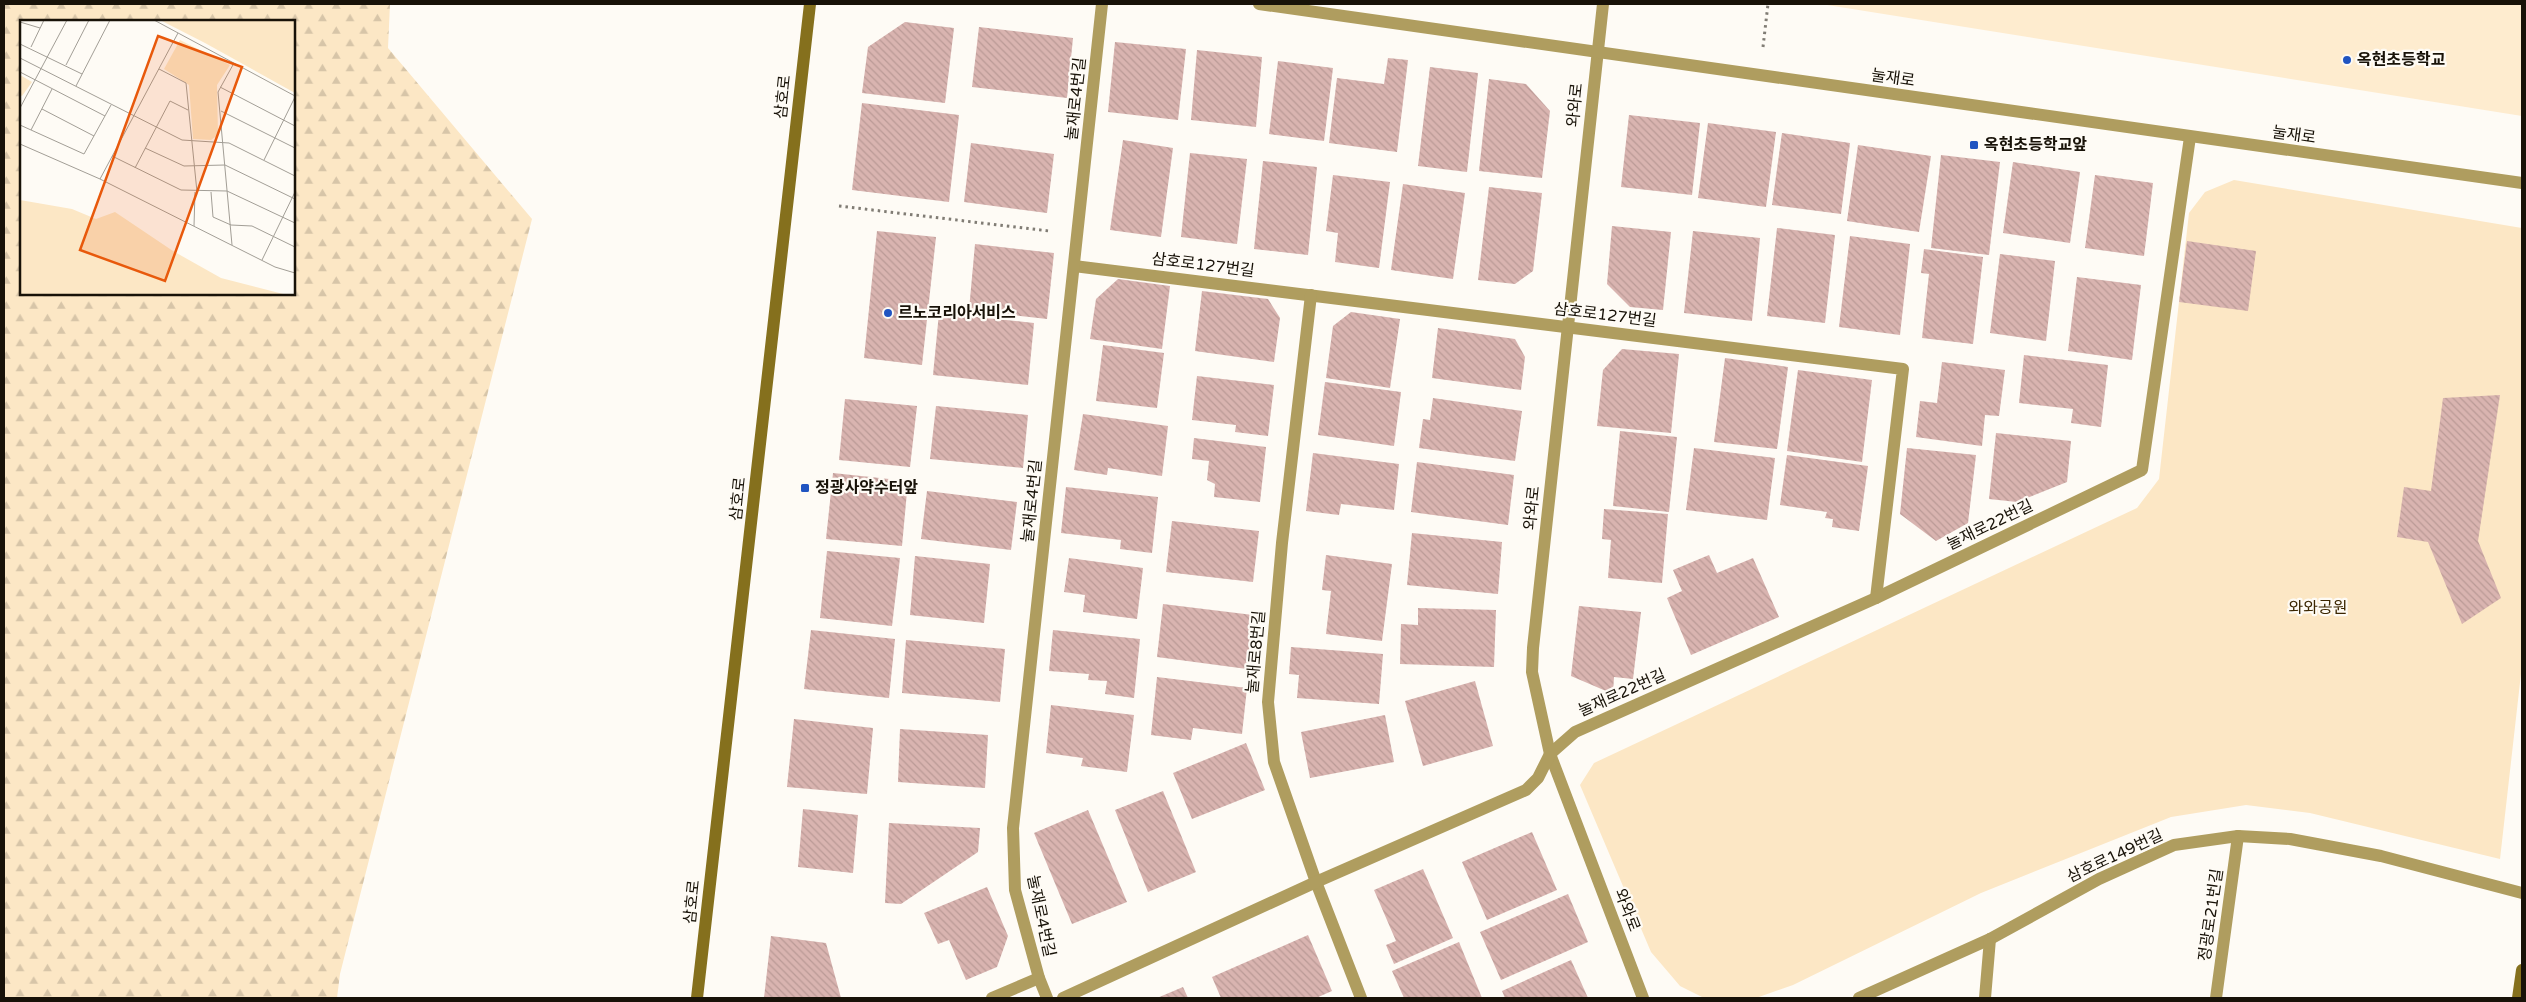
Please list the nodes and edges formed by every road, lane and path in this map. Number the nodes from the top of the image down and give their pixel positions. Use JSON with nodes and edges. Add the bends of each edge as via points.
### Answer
{"nodes":[{"id":1,"x":810,"y":4,"type":"edge"},
{"id":2,"x":1102,"y":4,"type":"edge"},
{"id":3,"x":1259,"y":4,"type":"edge"},
{"id":4,"x":1603,"y":4,"type":"edge"},
{"id":5,"x":1768,"y":4,"type":"edge"},
{"id":6,"x":1597,"y":52,"type":"junction"},
{"id":7,"x":1759,"y":75,"type":"junction"},
{"id":8,"x":2190,"y":137,"type":"junction"},
{"id":9,"x":2522,"y":183,"type":"edge"},
{"id":10,"x":839,"y":206,"type":"dead end"},
{"id":11,"x":1078,"y":234,"type":"junction"},
{"id":12,"x":1074,"y":266,"type":"junction"},
{"id":13,"x":1311,"y":295,"type":"junction"},
{"id":14,"x":1568,"y":327,"type":"junction"},
{"id":15,"x":1876,"y":598,"type":"junction"},
{"id":16,"x":1550,"y":754,"type":"junction"},
{"id":17,"x":2238,"y":836,"type":"junction"},
{"id":18,"x":1316,"y":882,"type":"junction"},
{"id":19,"x":2522,"y":893,"type":"edge"},
{"id":20,"x":1990,"y":939,"type":"junction"},
{"id":21,"x":2522,"y":970,"type":"edge"},
{"id":22,"x":1039,"y":978,"type":"junction"},
{"id":23,"x":697,"y":998,"type":"edge"},
{"id":24,"x":992,"y":998,"type":"edge"},
{"id":25,"x":1047,"y":998,"type":"edge"},
{"id":26,"x":1063,"y":998,"type":"edge"},
{"id":27,"x":1361,"y":998,"type":"edge"},
{"id":28,"x":1643,"y":998,"type":"edge"},
{"id":29,"x":1859,"y":998,"type":"edge"},
{"id":30,"x":1985,"y":998,"type":"edge"},
{"id":31,"x":2216,"y":998,"type":"edge"},
{"id":32,"x":2518,"y":998,"type":"edge"}],
"edges":[{"from":1,"to":23,"type":"main road","name":"삼호로"},
{"from":2,"to":11,"type":"street","name":"눌재로4번길"},
{"from":3,"to":6,"type":"street","name":"눌재로"},
{"from":4,"to":6,"type":"street","name":"와와로"},
{"from":5,"to":7,"type":"path"},
{"from":6,"to":7,"type":"street","name":"눌재로"},
{"from":6,"to":14,"type":"street","name":"와와로"},
{"from":7,"to":8,"type":"street","name":"눌재로"},
{"from":8,"to":9,"type":"street","name":"눌재로"},
{"from":8,"to":15,"type":"street","name":"눌재로22번길","via":[[2142,470]]},
{"from":10,"to":11,"type":"path"},
{"from":11,"to":12,"type":"street","name":"눌재로4번길"},
{"from":12,"to":13,"type":"street","name":"삼호로127번길"},
{"from":12,"to":22,"type":"street","name":"눌재로4번길","via":[[1013,828],[1015,890]]},
{"from":13,"to":14,"type":"street","name":"삼호로127번길"},
{"from":13,"to":18,"type":"street","name":"눌재로8번길","via":[[1282,543],[1268,702],[1274,762]]},
{"from":14,"to":15,"type":"street","name":"삼호로127번길","via":[[1903,369]]},
{"from":14,"to":16,"type":"street","name":"와와로","via":[[1532,648],[1532,672]]},
{"from":15,"to":16,"type":"street","name":"눌재로22번길","via":[[1575,732]]},
{"from":16,"to":18,"type":"street","via":[[1538,778],[1526,790]]},
{"from":16,"to":28,"type":"street","name":"와와로"},
{"from":17,"to":19,"type":"street","name":"삼호로149번길","via":[[2290,839],[2381,856]]},
{"from":17,"to":20,"type":"street","name":"삼호로149번길","via":[[2174,845],[2099,879]]},
{"from":17,"to":31,"type":"street","name":"정광로21번길"},
{"from":18,"to":26,"type":"street"},
{"from":18,"to":27,"type":"street","name":"눌재로8번길"},
{"from":20,"to":29,"type":"street","name":"삼호로149번길"},
{"from":20,"to":30,"type":"street"},
{"from":21,"to":32,"type":"main road"},
{"from":22,"to":24,"type":"street"},
{"from":22,"to":25,"type":"street","name":"눌재로4번길"}]}
